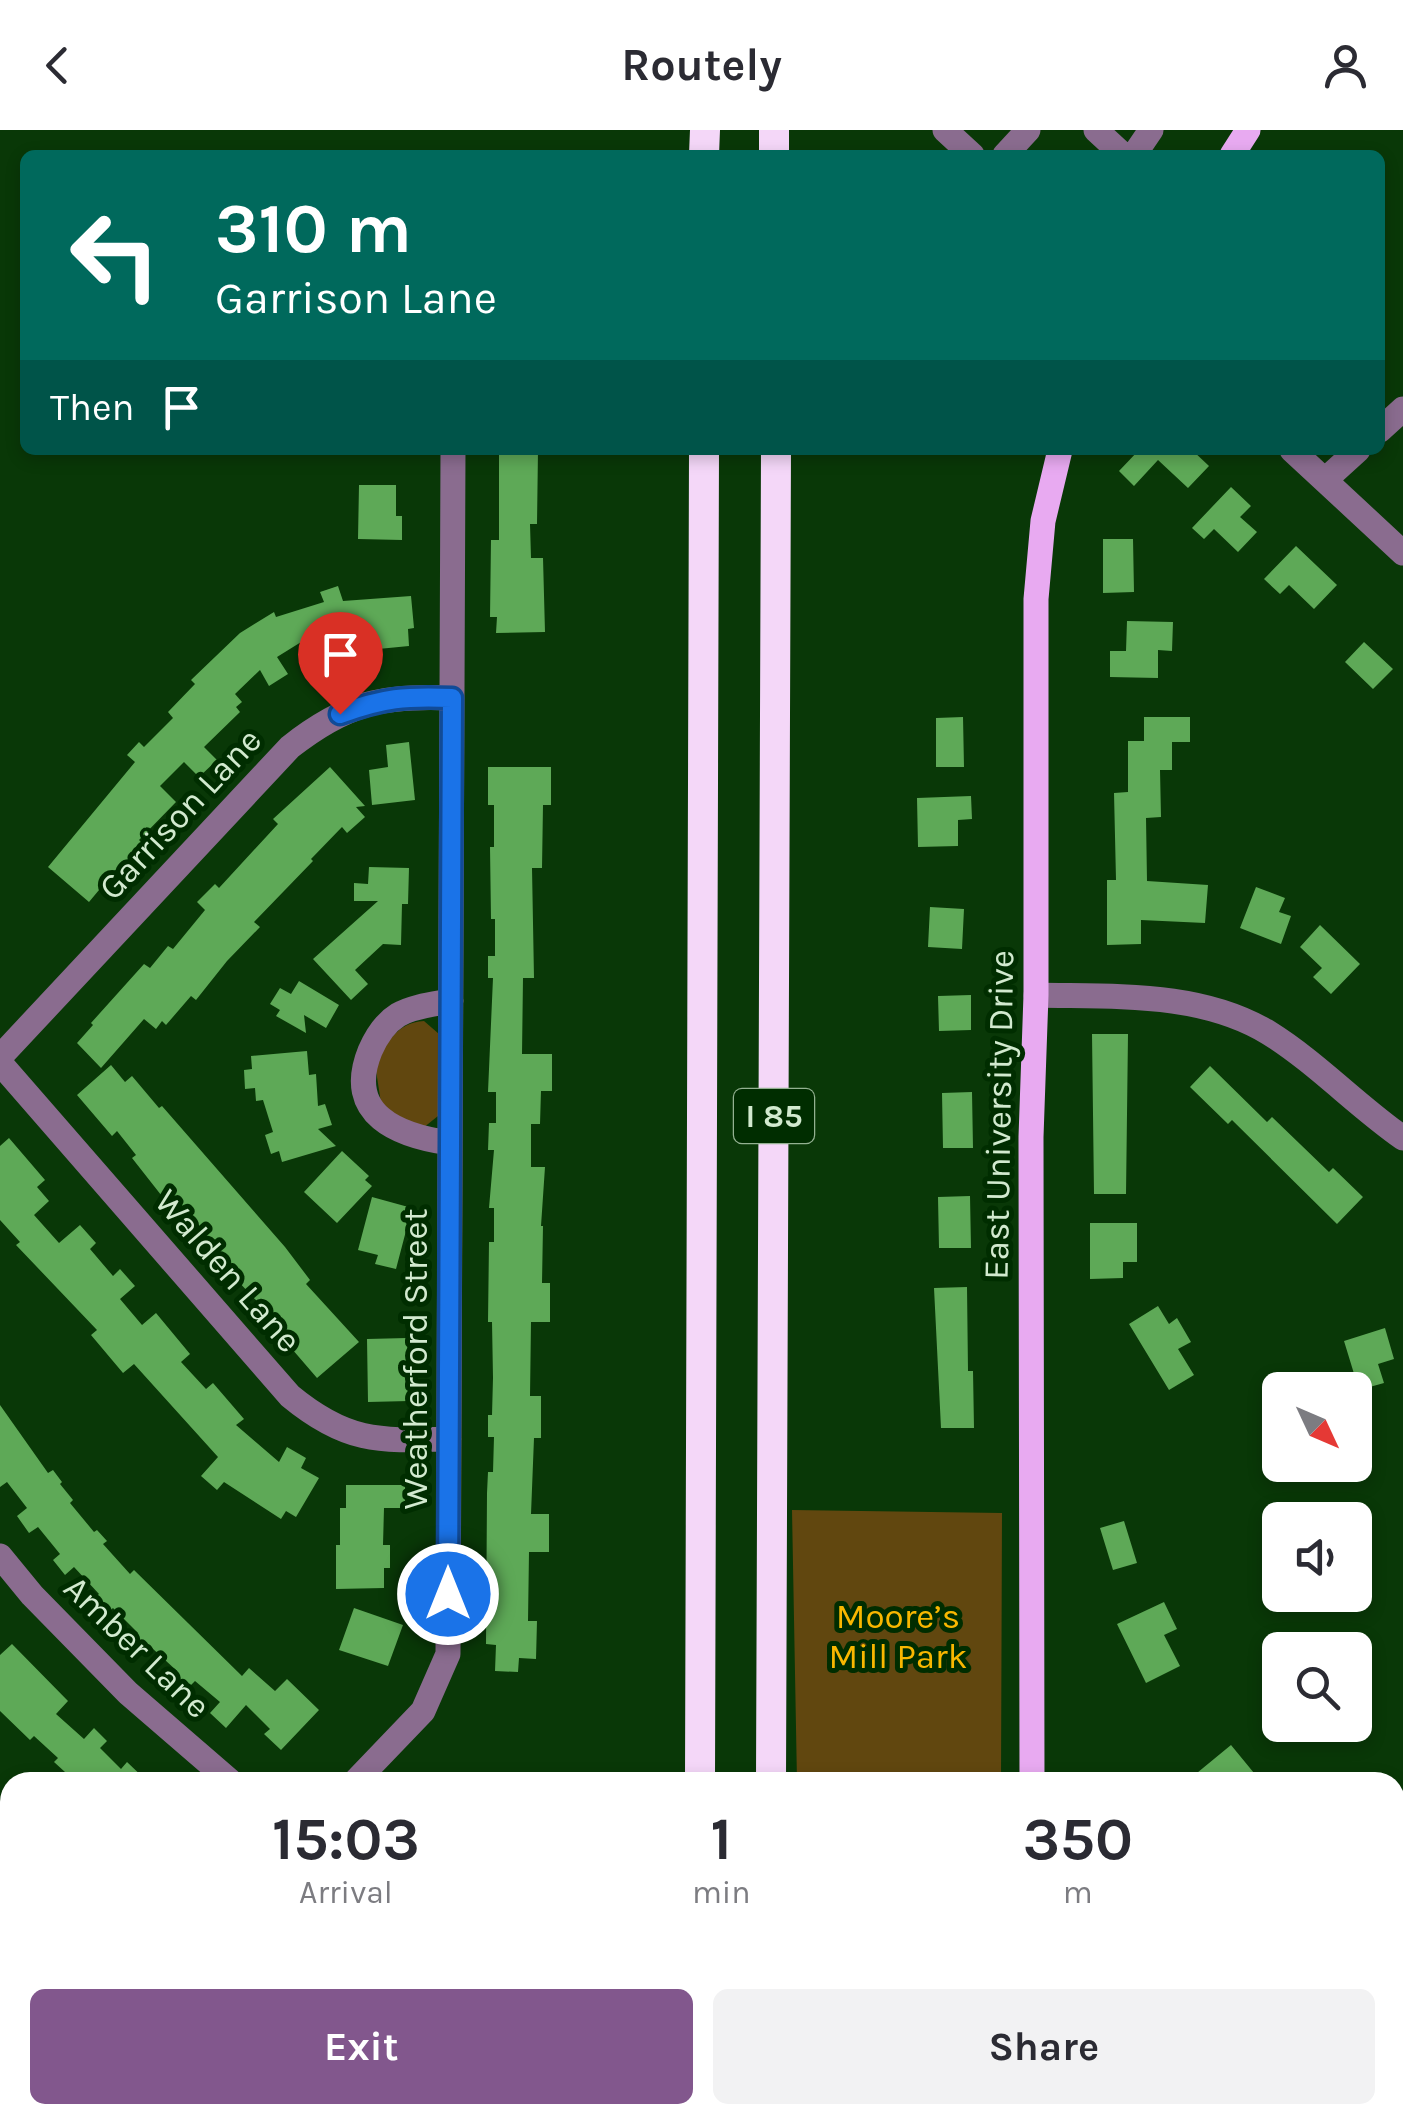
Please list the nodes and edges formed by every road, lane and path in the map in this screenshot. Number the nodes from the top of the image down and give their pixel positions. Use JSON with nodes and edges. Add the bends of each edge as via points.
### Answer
{"nodes":[{"id":1,"x":945,"y":130,"type":"edge"},
{"id":2,"x":1028,"y":130,"type":"edge"},
{"id":3,"x":1096,"y":130,"type":"edge"},
{"id":4,"x":967,"y":150,"type":"edge"},
{"id":5,"x":1010,"y":150,"type":"edge"},
{"id":6,"x":1118,"y":150,"type":"edge"},
{"id":7,"x":453,"y":455,"type":"edge"},
{"id":8,"x":704,"y":455,"type":"edge"},
{"id":9,"x":776,"y":455,"type":"edge"},
{"id":10,"x":1059,"y":455,"type":"edge"},
{"id":11,"x":1298,"y":455,"type":"edge"},
{"id":12,"x":1352,"y":455,"type":"edge"},
{"id":13,"x":1325,"y":480,"type":"junction"},
{"id":14,"x":1403,"y":553,"type":"edge"},
{"id":15,"x":452,"y":698,"type":"junction"},
{"id":16,"x":1036,"y":995,"type":"junction"},
{"id":17,"x":452,"y":1001,"type":"junction"},
{"id":18,"x":0,"y":1060,"type":"edge"},
{"id":19,"x":1403,"y":1138,"type":"edge"},
{"id":20,"x":450,"y":1142,"type":"junction"},
{"id":21,"x":449,"y":1439,"type":"junction"},
{"id":22,"x":0,"y":1556,"type":"edge"},
{"id":23,"x":219,"y":1772,"type":"edge"},
{"id":24,"x":383,"y":1772,"type":"edge"},
{"id":25,"x":700,"y":1772,"type":"edge"},
{"id":26,"x":771,"y":1772,"type":"edge"},
{"id":27,"x":1032,"y":1772,"type":"edge"}],
"edges":[{"from":1,"to":4,"type":"street"},
{"from":2,"to":5,"type":"street"},
{"from":3,"to":6,"type":"street"},
{"from":7,"to":15,"type":"street","name":"Weatherford Street"},
{"from":8,"to":25,"type":"highway","number":"I 85"},
{"from":9,"to":26,"type":"highway","number":"I 85"},
{"from":10,"to":16,"type":"main road","name":"East University Drive","via":[[1043,521],[1036,598]]},
{"from":11,"to":13,"type":"street"},
{"from":12,"to":13,"type":"street"},
{"from":13,"to":14,"type":"street"},
{"from":15,"to":17,"type":"street","name":"Weatherford Street"},
{"from":15,"to":18,"type":"street","name":"Garrison Lane","via":[[374,702],[302,738]]},
{"from":16,"to":19,"type":"street","via":[[1150,998],[1222,1013],[1267,1032]]},
{"from":16,"to":27,"type":"main road","name":"East University Drive"},
{"from":17,"to":20,"type":"street","name":"Weatherford Street"},
{"from":17,"to":20,"type":"street","via":[[398,1015],[379,1033],[363,1080],[368,1104],[386,1123],[402,1134]]},
{"from":18,"to":21,"type":"street","name":"Walden Lane","via":[[290,1396],[313,1415],[369,1440]]},
{"from":20,"to":21,"type":"street","name":"Weatherford Street"},
{"from":21,"to":24,"type":"street","name":"Weatherford Street","via":[[448,1654],[423,1711]]},
{"from":22,"to":23,"type":"street","name":"Amber Lane","via":[[128,1693]]}]}
